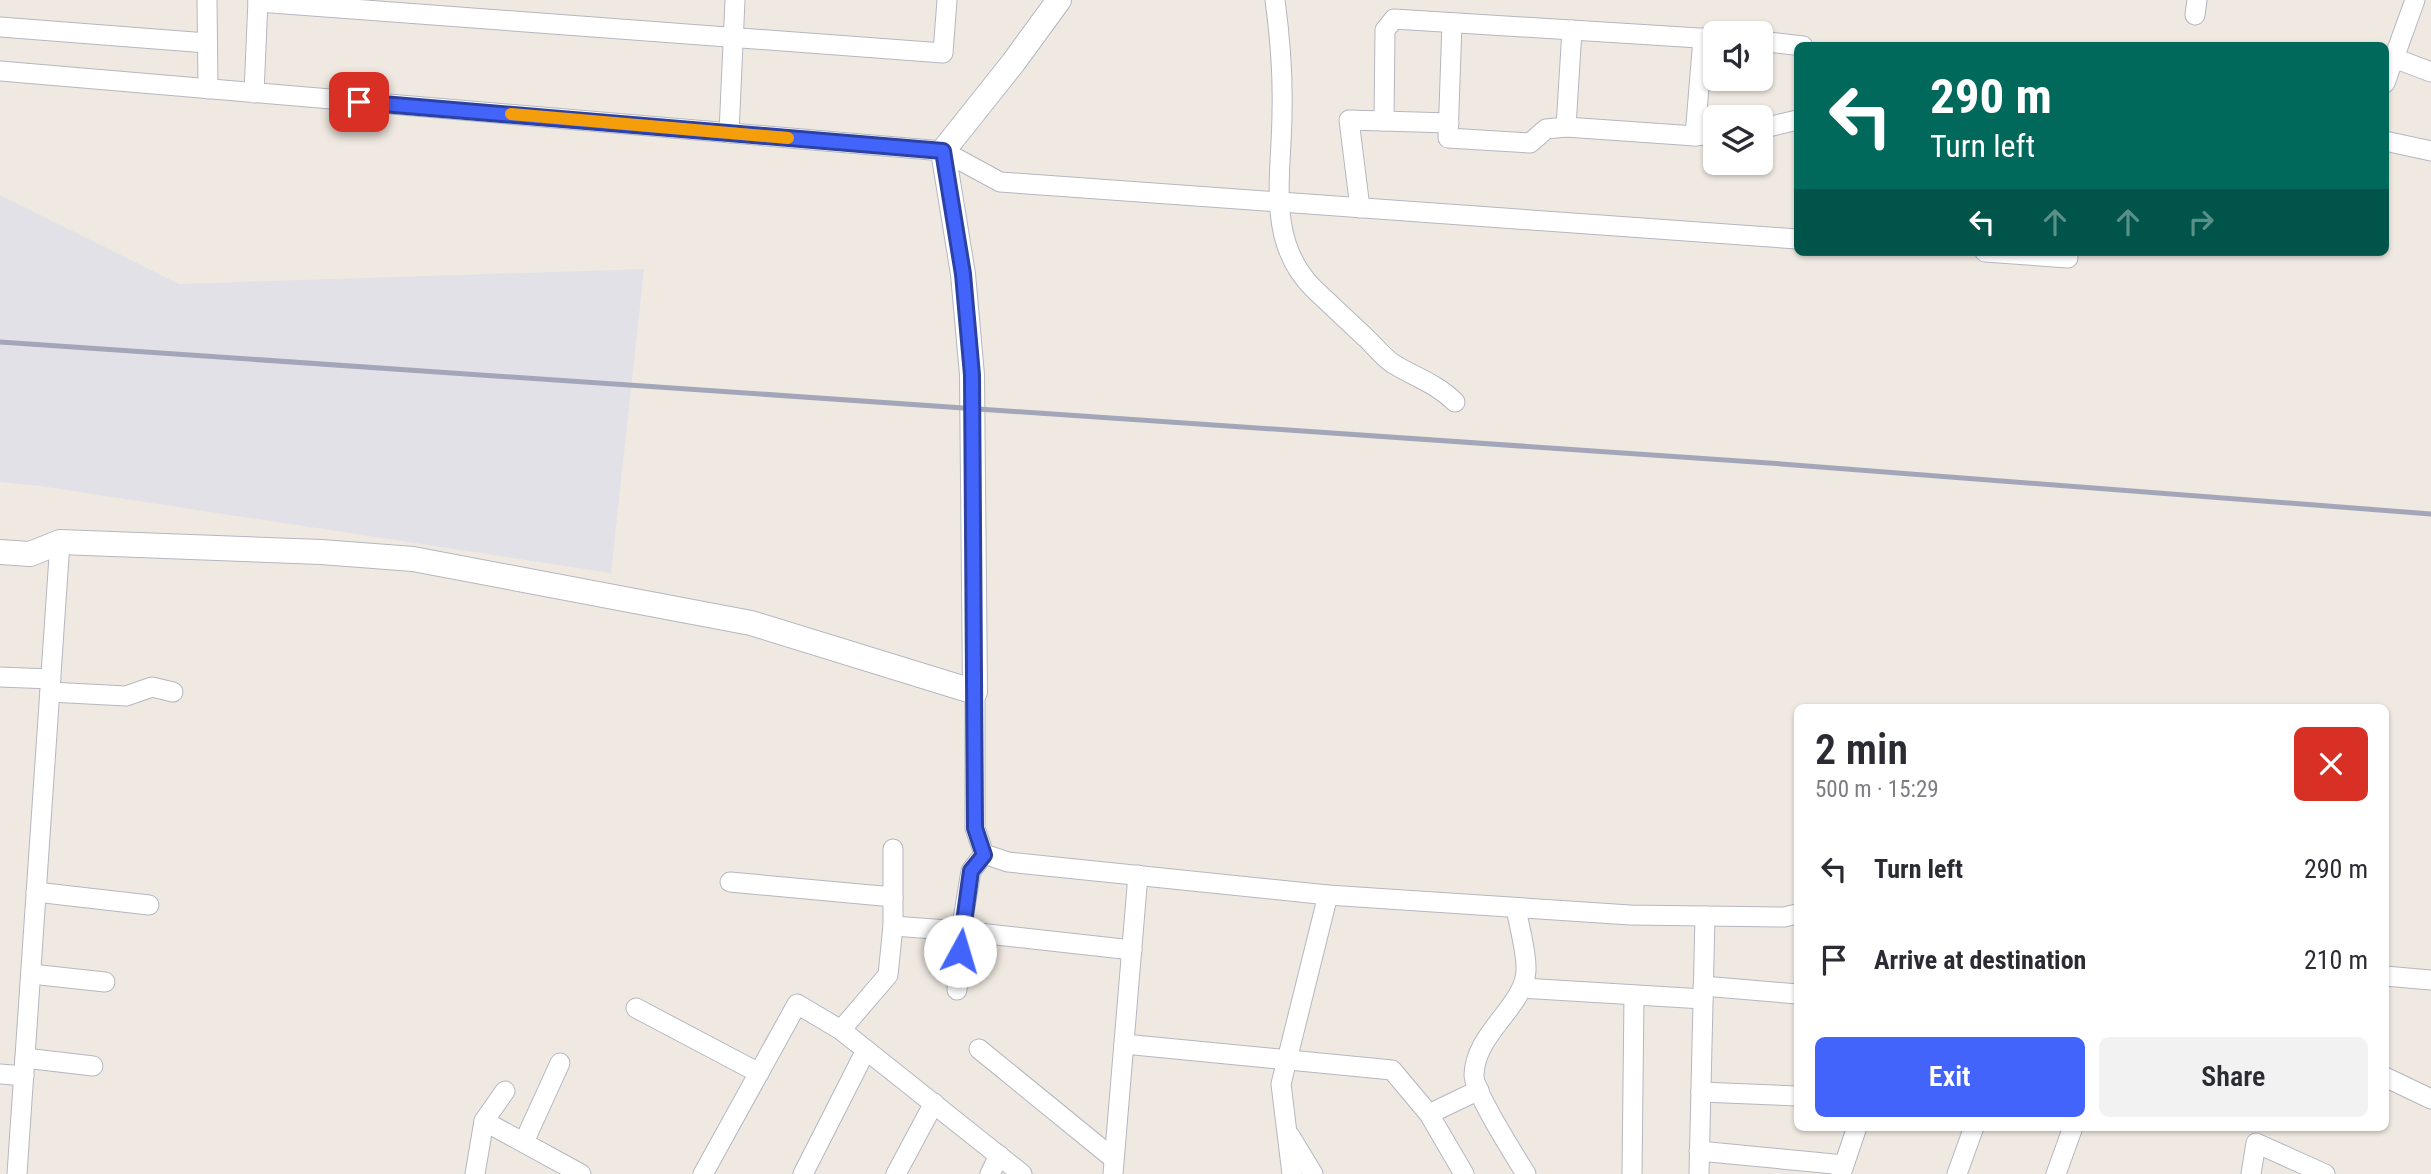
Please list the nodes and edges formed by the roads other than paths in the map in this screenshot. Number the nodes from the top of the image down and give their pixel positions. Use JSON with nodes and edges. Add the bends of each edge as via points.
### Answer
{"nodes":[{"id":1,"x":207,"y":0,"type":"edge"},
{"id":2,"x":509,"y":0,"type":"edge"},
{"id":3,"x":735,"y":0,"type":"edge"},
{"id":4,"x":947,"y":0,"type":"edge"},
{"id":5,"x":1059,"y":0,"type":"edge"},
{"id":6,"x":1275,"y":0,"type":"edge"},
{"id":7,"x":2415,"y":0,"type":"edge"},
{"id":8,"x":258,"y":1,"type":"edge"},
{"id":9,"x":508,"y":20,"type":"junction"},
{"id":10,"x":1452,"y":23,"type":"junction"},
{"id":11,"x":0,"y":27,"type":"edge"},
{"id":12,"x":1572,"y":30,"type":"junction"},
{"id":13,"x":733,"y":36,"type":"junction"},
{"id":14,"x":1703,"y":38,"type":"edge"},
{"id":15,"x":207,"y":43,"type":"junction"},
{"id":16,"x":1773,"y":43,"type":"edge"},
{"id":17,"x":1794,"y":45,"type":"edge"},
{"id":18,"x":2394,"y":58,"type":"junction"},
{"id":19,"x":0,"y":71,"type":"edge"},
{"id":20,"x":2389,"y":72,"type":"edge"},
{"id":21,"x":2431,"y":72,"type":"edge"},
{"id":22,"x":208,"y":89,"type":"junction"},
{"id":23,"x":254,"y":93,"type":"junction"},
{"id":24,"x":1384,"y":121,"type":"junction"},
{"id":25,"x":1794,"y":121,"type":"edge"},
{"id":26,"x":1449,"y":123,"type":"junction"},
{"id":27,"x":1773,"y":126,"type":"edge"},
{"id":28,"x":1566,"y":127,"type":"junction"},
{"id":29,"x":729,"y":133,"type":"junction"},
{"id":30,"x":1703,"y":135,"type":"edge"},
{"id":31,"x":2389,"y":142,"type":"edge"},
{"id":32,"x":943,"y":151,"type":"junction"},
{"id":33,"x":2431,"y":151,"type":"edge"},
{"id":34,"x":1278,"y":202,"type":"junction"},
{"id":35,"x":1360,"y":208,"type":"junction"},
{"id":36,"x":1794,"y":239,"type":"edge"},
{"id":37,"x":2040,"y":256,"type":"edge"},
{"id":38,"x":2068,"y":258,"type":"dead end"},
{"id":39,"x":1454,"y":402,"type":"dead end"},
{"id":40,"x":60,"y":542,"type":"junction"},
{"id":41,"x":0,"y":552,"type":"edge"},
{"id":42,"x":0,"y":677,"type":"edge"},
{"id":43,"x":50,"y":686,"type":"junction"},
{"id":44,"x":173,"y":692,"type":"dead end"},
{"id":45,"x":975,"y":692,"type":"junction"},
{"id":46,"x":894,"y":849,"type":"dead end"},
{"id":47,"x":984,"y":855,"type":"junction"},
{"id":48,"x":1138,"y":875,"type":"junction"},
{"id":49,"x":730,"y":883,"type":"dead end"},
{"id":50,"x":36,"y":892,"type":"junction"},
{"id":51,"x":1328,"y":895,"type":"junction"},
{"id":52,"x":893,"y":897,"type":"junction"},
{"id":53,"x":149,"y":905,"type":"dead end"},
{"id":54,"x":1516,"y":908,"type":"junction"},
{"id":55,"x":1794,"y":915,"type":"edge"},
{"id":56,"x":1704,"y":916,"type":"junction"},
{"id":57,"x":893,"y":926,"type":"junction"},
{"id":58,"x":961,"y":931,"type":"junction"},
{"id":59,"x":1132,"y":950,"type":"junction"},
{"id":60,"x":31,"y":974,"type":"junction"},
{"id":61,"x":2389,"y":976,"type":"edge"},
{"id":62,"x":2431,"y":980,"type":"edge"},
{"id":63,"x":106,"y":982,"type":"dead end"},
{"id":64,"x":1522,"y":988,"type":"junction"},
{"id":65,"x":957,"y":990,"type":"dead end"},
{"id":66,"x":1703,"y":993,"type":"junction"},
{"id":67,"x":1794,"y":994,"type":"edge"},
{"id":68,"x":1634,"y":995,"type":"junction"},
{"id":69,"x":636,"y":1008,"type":"dead end"},
{"id":70,"x":841,"y":1030,"type":"junction"},
{"id":71,"x":1124,"y":1044,"type":"junction"},
{"id":72,"x":979,"y":1049,"type":"dead end"},
{"id":73,"x":866,"y":1050,"type":"junction"},
{"id":74,"x":1287,"y":1059,"type":"junction"},
{"id":75,"x":561,"y":1063,"type":"dead end"},
{"id":76,"x":93,"y":1066,"type":"dead end"},
{"id":77,"x":24,"y":1067,"type":"junction"},
{"id":78,"x":759,"y":1073,"type":"junction"},
{"id":79,"x":0,"y":1074,"type":"edge"},
{"id":80,"x":2389,"y":1079,"type":"edge"},
{"id":81,"x":1479,"y":1090,"type":"junction"},
{"id":82,"x":505,"y":1091,"type":"dead end"},
{"id":83,"x":1701,"y":1092,"type":"junction"},
{"id":84,"x":1794,"y":1096,"type":"edge"},
{"id":85,"x":2431,"y":1099,"type":"edge"},
{"id":86,"x":934,"y":1103,"type":"junction"},
{"id":87,"x":1429,"y":1114,"type":"junction"},
{"id":88,"x":484,"y":1121,"type":"junction"},
{"id":89,"x":1287,"y":1131,"type":"junction"},
{"id":90,"x":1856,"y":1131,"type":"edge"},
{"id":91,"x":1973,"y":1131,"type":"edge"},
{"id":92,"x":2072,"y":1131,"type":"edge"},
{"id":93,"x":524,"y":1142,"type":"junction"},
{"id":94,"x":1699,"y":1151,"type":"junction"},
{"id":95,"x":999,"y":1155,"type":"junction"},
{"id":96,"x":1113,"y":1166,"type":"edge"},
{"id":97,"x":1843,"y":1170,"type":"edge"},
{"id":98,"x":17,"y":1174,"type":"edge"},
{"id":99,"x":475,"y":1174,"type":"edge"},
{"id":100,"x":581,"y":1174,"type":"edge"},
{"id":101,"x":704,"y":1174,"type":"edge"},
{"id":102,"x":803,"y":1174,"type":"edge"},
{"id":103,"x":896,"y":1174,"type":"edge"},
{"id":104,"x":990,"y":1174,"type":"edge"},
{"id":105,"x":1022,"y":1174,"type":"edge"},
{"id":106,"x":1292,"y":1174,"type":"edge"},
{"id":107,"x":1313,"y":1174,"type":"edge"},
{"id":108,"x":1464,"y":1174,"type":"edge"},
{"id":109,"x":1525,"y":1174,"type":"edge"},
{"id":110,"x":1632,"y":1174,"type":"edge"},
{"id":111,"x":1699,"y":1174,"type":"edge"},
{"id":112,"x":1957,"y":1174,"type":"edge"},
{"id":113,"x":2056,"y":1174,"type":"edge"},
{"id":114,"x":2251,"y":1174,"type":"edge"},
{"id":115,"x":2325,"y":1174,"type":"edge"}],
"edges":[{"from":1,"to":15,"type":"street"},
{"from":2,"to":9,"type":"street"},
{"from":3,"to":13,"type":"street"},
{"from":4,"to":13,"type":"street","via":[[943,53]]},
{"from":5,"to":32,"type":"street"},
{"from":6,"to":34,"type":"street","via":[[1282,110]]},
{"from":7,"to":18,"type":"street"},
{"from":8,"to":9,"type":"street"},
{"from":8,"to":23,"type":"street"},
{"from":9,"to":13,"type":"street"},
{"from":10,"to":12,"type":"street"},
{"from":10,"to":24,"type":"street","via":[[1394,19],[1385,30]]},
{"from":10,"to":26,"type":"street"},
{"from":11,"to":15,"type":"street"},
{"from":12,"to":14,"type":"street"},
{"from":12,"to":28,"type":"street"},
{"from":13,"to":29,"type":"street"},
{"from":15,"to":22,"type":"street"},
{"from":16,"to":17,"type":"street"},
{"from":18,"to":20,"type":"street"},
{"from":18,"to":21,"type":"street"},
{"from":19,"to":22,"type":"street"},
{"from":22,"to":23,"type":"street"},
{"from":23,"to":29,"type":"street"},
{"from":24,"to":26,"type":"street"},
{"from":24,"to":35,"type":"street","via":[[1349,120]]},
{"from":25,"to":27,"type":"street"},
{"from":26,"to":28,"type":"street","via":[[1448,138],[1530,143],[1546,129]]},
{"from":28,"to":30,"type":"street"},
{"from":29,"to":32,"type":"street"},
{"from":31,"to":33,"type":"street"},
{"from":32,"to":34,"type":"street","via":[[1000,182]]},
{"from":32,"to":45,"type":"street","via":[[963,274],[972,375]]},
{"from":34,"to":35,"type":"street"},
{"from":34,"to":39,"type":"street","via":[[1288,252],[1298,271],[1390,362],[1441,388]]},
{"from":35,"to":36,"type":"street"},
{"from":37,"to":38,"type":"street"},
{"from":40,"to":41,"type":"street","via":[[30,554]]},
{"from":40,"to":43,"type":"street"},
{"from":40,"to":45,"type":"street","via":[[413,559],[751,623]]},
{"from":42,"to":43,"type":"street"},
{"from":43,"to":44,"type":"street","via":[[127,696],[152,687]]},
{"from":43,"to":50,"type":"street"},
{"from":45,"to":47,"type":"street","via":[[975,828]]},
{"from":46,"to":52,"type":"street"},
{"from":47,"to":48,"type":"street","via":[[1008,862]]},
{"from":47,"to":58,"type":"street","via":[[971,871]]},
{"from":48,"to":51,"type":"street"},
{"from":48,"to":59,"type":"street"},
{"from":49,"to":52,"type":"street"},
{"from":50,"to":53,"type":"street"},
{"from":50,"to":60,"type":"street"},
{"from":51,"to":54,"type":"street"},
{"from":51,"to":74,"type":"street"},
{"from":52,"to":57,"type":"street"},
{"from":54,"to":56,"type":"street"},
{"from":54,"to":64,"type":"street","via":[[1526,971]]},
{"from":55,"to":56,"type":"street"},
{"from":56,"to":66,"type":"street"},
{"from":57,"to":58,"type":"street"},
{"from":57,"to":70,"type":"street","via":[[888,975]]},
{"from":58,"to":59,"type":"street"},
{"from":58,"to":65,"type":"street"},
{"from":59,"to":71,"type":"street"},
{"from":60,"to":63,"type":"street"},
{"from":60,"to":77,"type":"street"},
{"from":61,"to":62,"type":"street"},
{"from":64,"to":68,"type":"street"},
{"from":64,"to":81,"type":"street","via":[[1480,1047],[1474,1076]]},
{"from":66,"to":67,"type":"street"},
{"from":66,"to":68,"type":"street"},
{"from":66,"to":83,"type":"street"},
{"from":68,"to":110,"type":"street"},
{"from":69,"to":78,"type":"street"},
{"from":70,"to":73,"type":"street"},
{"from":70,"to":78,"type":"street","via":[[797,1004]]},
{"from":71,"to":74,"type":"street"},
{"from":71,"to":96,"type":"street"},
{"from":72,"to":96,"type":"street"},
{"from":73,"to":86,"type":"street"},
{"from":73,"to":102,"type":"street"},
{"from":74,"to":87,"type":"street","via":[[1392,1070]]},
{"from":74,"to":89,"type":"street","via":[[1281,1084]]},
{"from":75,"to":93,"type":"street"},
{"from":76,"to":77,"type":"street"},
{"from":77,"to":79,"type":"street"},
{"from":77,"to":98,"type":"street"},
{"from":78,"to":101,"type":"street"},
{"from":80,"to":85,"type":"street"},
{"from":81,"to":87,"type":"street"},
{"from":81,"to":109,"type":"street"},
{"from":82,"to":88,"type":"street"},
{"from":83,"to":84,"type":"street"},
{"from":83,"to":94,"type":"street"},
{"from":86,"to":95,"type":"street"},
{"from":86,"to":103,"type":"street"},
{"from":87,"to":108,"type":"street"},
{"from":88,"to":93,"type":"street"},
{"from":88,"to":99,"type":"street"},
{"from":89,"to":106,"type":"street"},
{"from":89,"to":107,"type":"street"},
{"from":90,"to":97,"type":"street"},
{"from":91,"to":112,"type":"street"},
{"from":92,"to":113,"type":"street"},
{"from":93,"to":100,"type":"street"},
{"from":94,"to":97,"type":"street"},
{"from":94,"to":111,"type":"street"},
{"from":95,"to":104,"type":"street"},
{"from":95,"to":105,"type":"street"},
{"from":114,"to":115,"type":"street","via":[[2256,1143]]}]}
